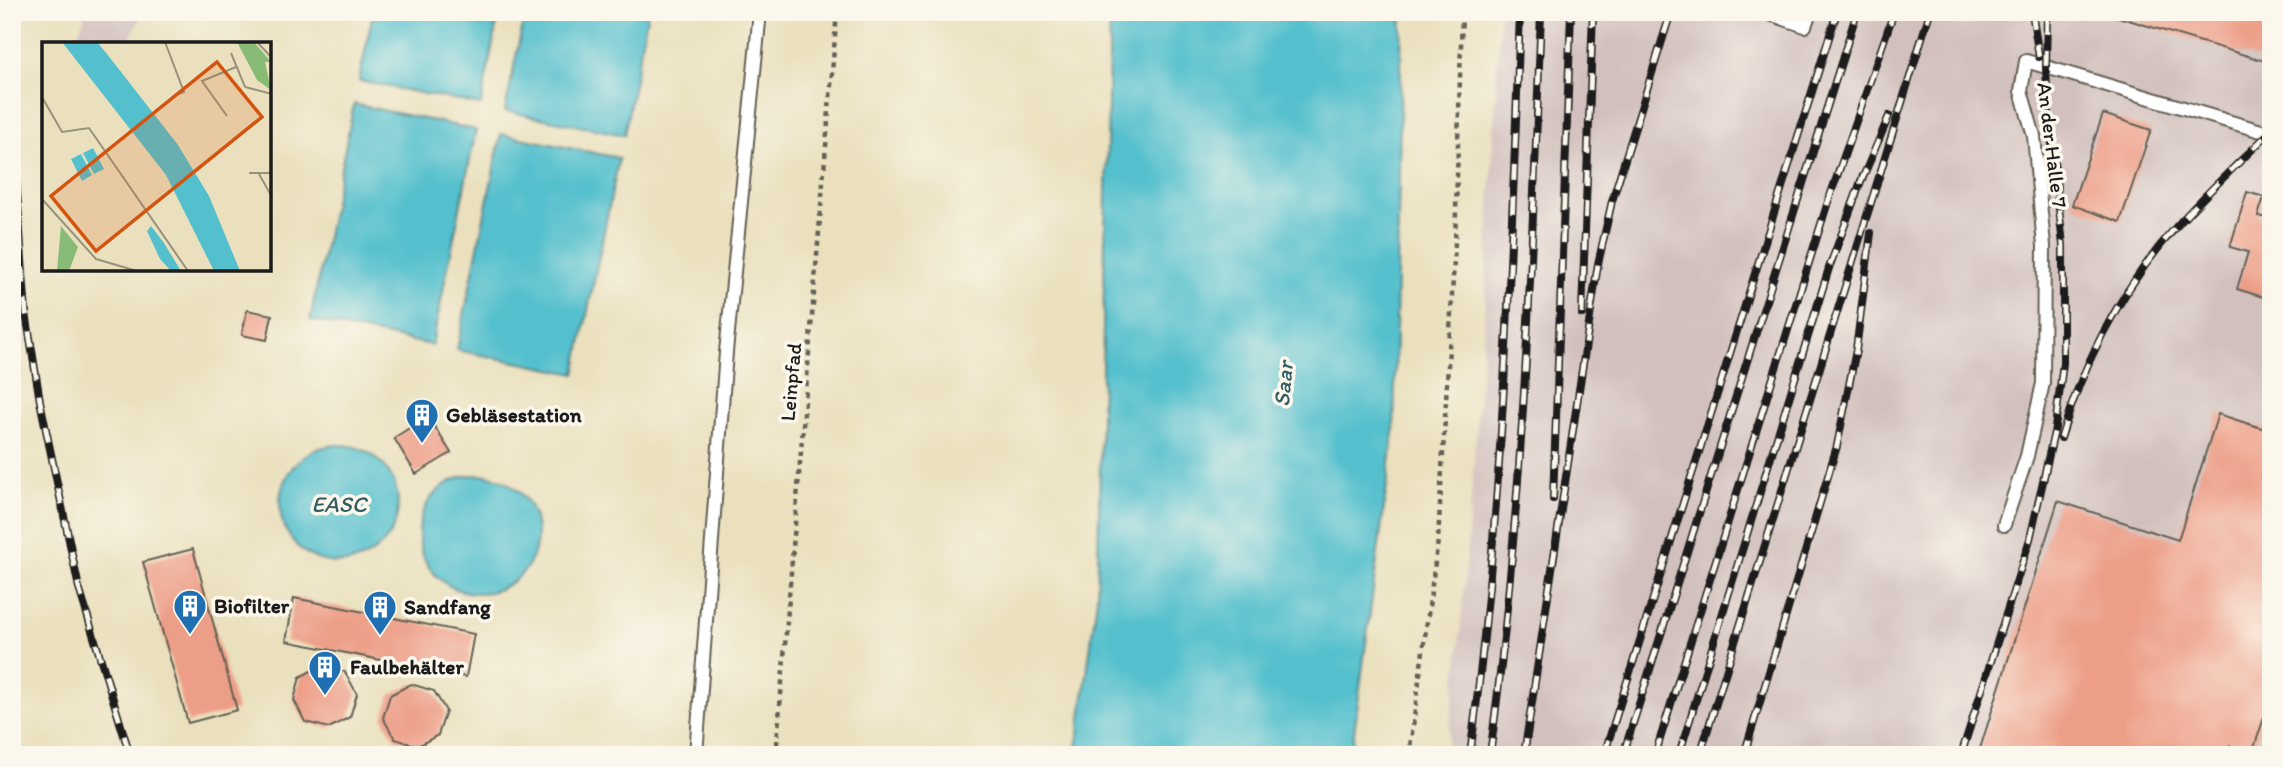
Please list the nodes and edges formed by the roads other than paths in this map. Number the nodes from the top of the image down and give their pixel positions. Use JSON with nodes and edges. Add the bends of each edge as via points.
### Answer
{"nodes":[{"id":1,"x":760,"y":12,"type":"edge"},
{"id":2,"x":1764,"y":12,"type":"edge"},
{"id":3,"x":1810,"y":12,"type":"edge"},
{"id":4,"x":2271,"y":134,"type":"edge"},
{"id":5,"x":2004,"y":525,"type":"dead end"},
{"id":6,"x":696,"y":755,"type":"edge"}],
"edges":[{"from":1,"to":6,"type":"lane","via":[[726,352]]},
{"from":2,"to":3,"type":"lane","via":[[1805,26]]},
{"from":4,"to":5,"type":"lane","name":"An der Halle 7","via":[[2026,61],[2021,91],[2034,136],[2044,246],[2043,383],[2027,456]]}]}
